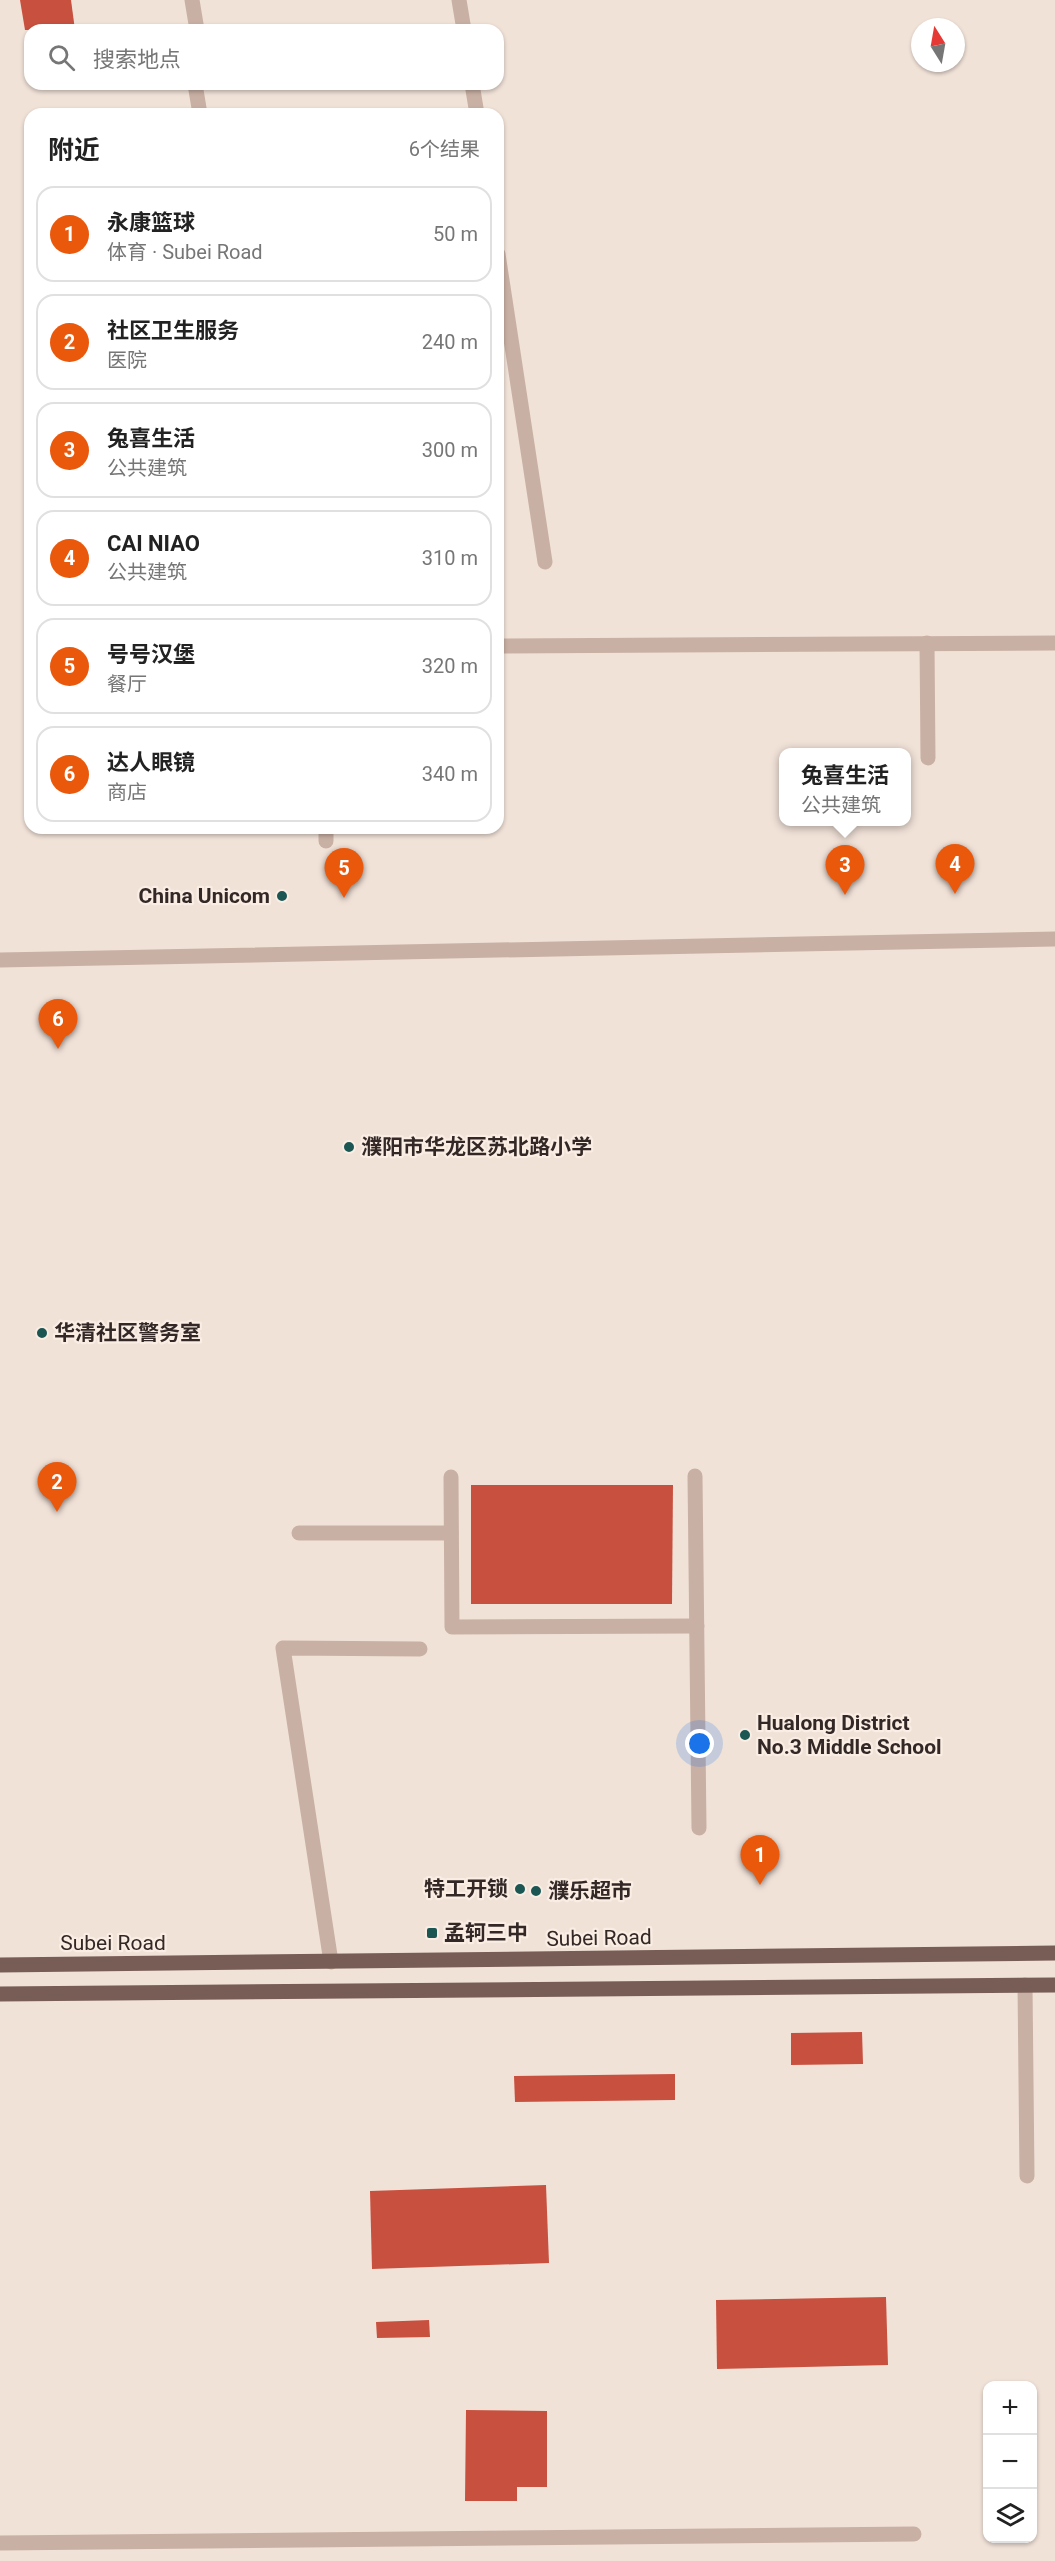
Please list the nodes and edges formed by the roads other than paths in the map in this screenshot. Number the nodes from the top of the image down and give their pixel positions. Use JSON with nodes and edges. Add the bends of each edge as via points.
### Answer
{"nodes":[{"id":1,"x":192,"y":0,"type":"edge"},
{"id":2,"x":459,"y":0,"type":"edge"},
{"id":3,"x":195,"y":24,"type":"edge"},
{"id":4,"x":463,"y":24,"type":"edge"},
{"id":5,"x":196,"y":90,"type":"edge"},
{"id":6,"x":473,"y":90,"type":"edge"},
{"id":7,"x":199,"y":108,"type":"edge"},
{"id":8,"x":476,"y":108,"type":"edge"},
{"id":9,"x":504,"y":293,"type":"edge"},
{"id":10,"x":545,"y":562,"type":"dead end"},
{"id":11,"x":927,"y":643,"type":"junction"},
{"id":12,"x":1055,"y":643,"type":"edge"},
{"id":13,"x":504,"y":646,"type":"edge"},
{"id":14,"x":928,"y":758,"type":"dead end"},
{"id":15,"x":1055,"y":939,"type":"edge"},
{"id":16,"x":0,"y":960,"type":"edge"},
{"id":17,"x":695,"y":1476,"type":"dead end"},
{"id":18,"x":452,"y":1477,"type":"dead end"},
{"id":19,"x":299,"y":1533,"type":"dead end"},
{"id":20,"x":452,"y":1533,"type":"junction"},
{"id":21,"x":697,"y":1626,"type":"junction"},
{"id":22,"x":420,"y":1649,"type":"dead end"},
{"id":23,"x":699,"y":1828,"type":"dead end"},
{"id":24,"x":1055,"y":1953,"type":"edge"},
{"id":25,"x":331,"y":1962,"type":"junction"},
{"id":26,"x":0,"y":1965,"type":"edge"},
{"id":27,"x":1025,"y":1985,"type":"junction"},
{"id":28,"x":1055,"y":1985,"type":"edge"},
{"id":29,"x":0,"y":1994,"type":"edge"},
{"id":30,"x":1027,"y":2176,"type":"dead end"},
{"id":31,"x":914,"y":2534,"type":"dead end"},
{"id":32,"x":0,"y":2542,"type":"edge"}],
"edges":[{"from":1,"to":3,"type":"street"},
{"from":2,"to":4,"type":"street"},
{"from":5,"to":7,"type":"street"},
{"from":6,"to":8,"type":"street"},
{"from":9,"to":10,"type":"street"},
{"from":11,"to":12,"type":"street"},
{"from":11,"to":13,"type":"street"},
{"from":11,"to":14,"type":"street"},
{"from":15,"to":16,"type":"street"},
{"from":17,"to":21,"type":"street"},
{"from":18,"to":20,"type":"street"},
{"from":19,"to":20,"type":"street"},
{"from":20,"to":21,"type":"street","via":[[452,1627]]},
{"from":21,"to":23,"type":"street"},
{"from":22,"to":25,"type":"street","via":[[283,1648]]},
{"from":24,"to":25,"type":"main road","name":"Subei Road"},
{"from":25,"to":26,"type":"main road","name":"Subei Road"},
{"from":27,"to":28,"type":"main road"},
{"from":27,"to":29,"type":"main road"},
{"from":27,"to":30,"type":"street"},
{"from":31,"to":32,"type":"street"}]}
